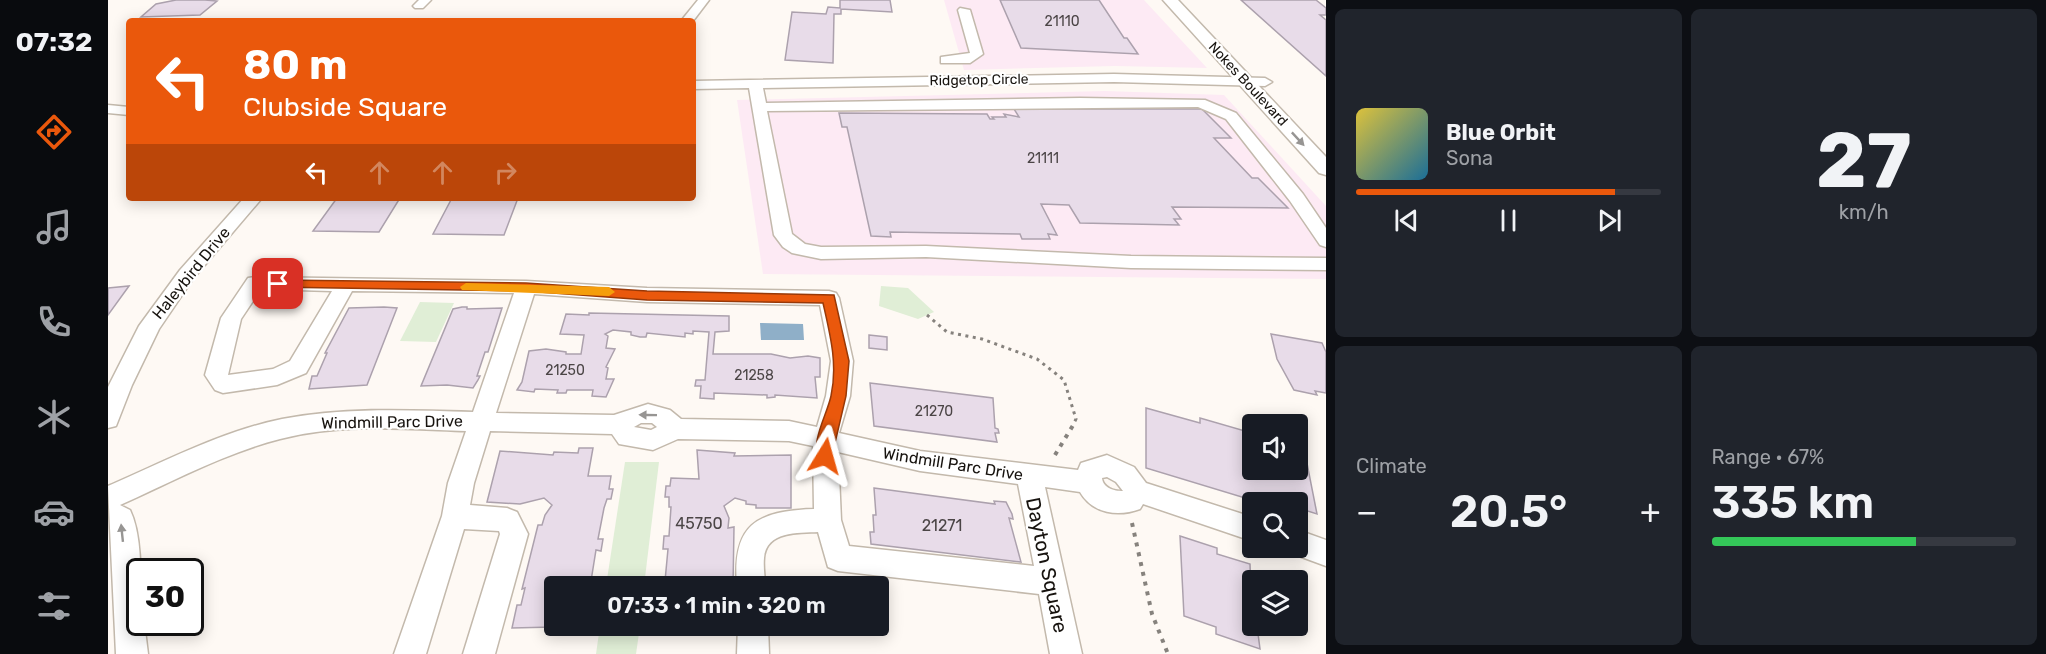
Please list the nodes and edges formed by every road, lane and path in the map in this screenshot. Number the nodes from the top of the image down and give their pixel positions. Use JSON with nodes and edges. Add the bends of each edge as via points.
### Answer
{"nodes":[{"id":1,"x":704,"y":0,"type":"edge"},
{"id":2,"x":1170,"y":0,"type":"edge"},
{"id":3,"x":1186,"y":0,"type":"edge"},
{"id":4,"x":964,"y":10,"type":"dead end"},
{"id":5,"x":689,"y":18,"type":"edge"},
{"id":6,"x":946,"y":60,"type":"dead end"},
{"id":7,"x":1062,"y":79,"type":"junction"},
{"id":8,"x":1244,"y":81,"type":"junction"},
{"id":9,"x":1265,"y":82,"type":"junction"},
{"id":10,"x":755,"y":84,"type":"junction"},
{"id":11,"x":696,"y":85,"type":"edge"},
{"id":12,"x":1080,"y":102,"type":"junction"},
{"id":13,"x":760,"y":107,"type":"junction"},
{"id":14,"x":108,"y":109,"type":"edge"},
{"id":15,"x":126,"y":111,"type":"edge"},
{"id":16,"x":1326,"y":145,"type":"edge"},
{"id":17,"x":1326,"y":169,"type":"edge"},
{"id":18,"x":250,"y":201,"type":"edge"},
{"id":19,"x":1326,"y":241,"type":"edge"},
{"id":20,"x":1326,"y":264,"type":"edge"},
{"id":21,"x":345,"y":286,"type":"junction"},
{"id":22,"x":526,"y":287,"type":"junction"},
{"id":23,"x":927,"y":315,"type":"dead end"},
{"id":24,"x":108,"y":419,"type":"edge"},
{"id":25,"x":481,"y":421,"type":"junction"},
{"id":26,"x":825,"y":440,"type":"junction"},
{"id":27,"x":1055,"y":456,"type":"dead end"},
{"id":28,"x":1029,"y":475,"type":"junction"},
{"id":29,"x":108,"y":498,"type":"edge"},
{"id":30,"x":108,"y":512,"type":"edge"},
{"id":31,"x":455,"y":516,"type":"junction"},
{"id":32,"x":828,"y":520,"type":"junction"},
{"id":33,"x":1132,"y":523,"type":"dead end"},
{"id":34,"x":1242,"y":526,"type":"edge"},
{"id":35,"x":1308,"y":546,"type":"edge"},
{"id":36,"x":1326,"y":552,"type":"edge"},
{"id":37,"x":751,"y":576,"type":"edge"},
{"id":38,"x":1052,"y":582,"type":"junction"},
{"id":39,"x":753,"y":636,"type":"edge"},
{"id":40,"x":132,"y":654,"type":"edge"},
{"id":41,"x":410,"y":654,"type":"edge"},
{"id":42,"x":479,"y":654,"type":"edge"},
{"id":43,"x":753,"y":654,"type":"edge"},
{"id":44,"x":1066,"y":654,"type":"edge"},
{"id":45,"x":1168,"y":654,"type":"edge"}],
"edges":[{"from":1,"to":5,"type":"street"},
{"from":2,"to":8,"type":"main road","name":"Nokes Boulevard"},
{"from":3,"to":9,"type":"main road","name":"Nokes Boulevard"},
{"from":4,"to":6,"type":"street","via":[[977,54],[970,59]]},
{"from":7,"to":8,"type":"street","name":"Ridgetop Circle"},
{"from":7,"to":10,"type":"street","name":"Ridgetop Circle"},
{"from":7,"to":12,"type":"street"},
{"from":8,"to":9,"type":"street","name":"Ridgetop Circle"},
{"from":8,"to":17,"type":"main road","name":"Nokes Boulevard","one_way":true},
{"from":9,"to":16,"type":"main road","name":"Nokes Boulevard"},
{"from":10,"to":11,"type":"street","name":"Ridgetop Circle"},
{"from":10,"to":13,"type":"street"},
{"from":12,"to":13,"type":"street"},
{"from":12,"to":19,"type":"street","via":[[1200,104],[1231,116]]},
{"from":13,"to":20,"type":"street","via":[[783,235],[787,243],[803,251],[889,250],[1103,261]]},
{"from":14,"to":15,"type":"street"},
{"from":18,"to":24,"type":"street","name":"Haleybird Drive","via":[[163,303],[125,368]]},
{"from":21,"to":21,"type":"street","via":[[255,283],[231,318],[216,375],[223,384],[277,377],[298,367]]},
{"from":21,"to":22,"type":"street"},
{"from":22,"to":25,"type":"street"},
{"from":22,"to":26,"type":"street","via":[[647,295],[829,298],[842,361],[838,396]]},
{"from":23,"to":27,"type":"path","via":[[947,332],[1038,358],[1065,380],[1076,419]]},
{"from":25,"to":26,"type":"street","name":"Windmill Parc Drive","via":[[618,425],[628,437],[653,440],[675,429],[789,431]]},
{"from":25,"to":29,"type":"street","name":"Windmill Parc Drive","via":[[342,420],[280,429],[226,447]]},
{"from":25,"to":31,"type":"street"},
{"from":26,"to":28,"type":"street","name":"Windmill Parc Drive","via":[[920,461]]},
{"from":26,"to":32,"type":"street"},
{"from":28,"to":34,"type":"street","name":"Windmill Parc Drive","via":[[1089,482],[1090,471],[1107,466],[1126,476],[1136,491]]},
{"from":28,"to":38,"type":"street","name":"Dayton Square"},
{"from":40,"to":30,"type":"street","one_way":true,"via":[[121,518]]},
{"from":31,"to":41,"type":"street"},
{"from":31,"to":42,"type":"street","via":[[507,520],[514,534]]},
{"from":32,"to":37,"type":"street","via":[[772,524],[760,533],[750,554]]},
{"from":32,"to":38,"type":"street","via":[[838,558]]},
{"from":33,"to":45,"type":"path","via":[[1152,614]]},
{"from":35,"to":36,"type":"street"},
{"from":38,"to":44,"type":"street","name":"Dayton Square"},
{"from":39,"to":43,"type":"street"}]}
